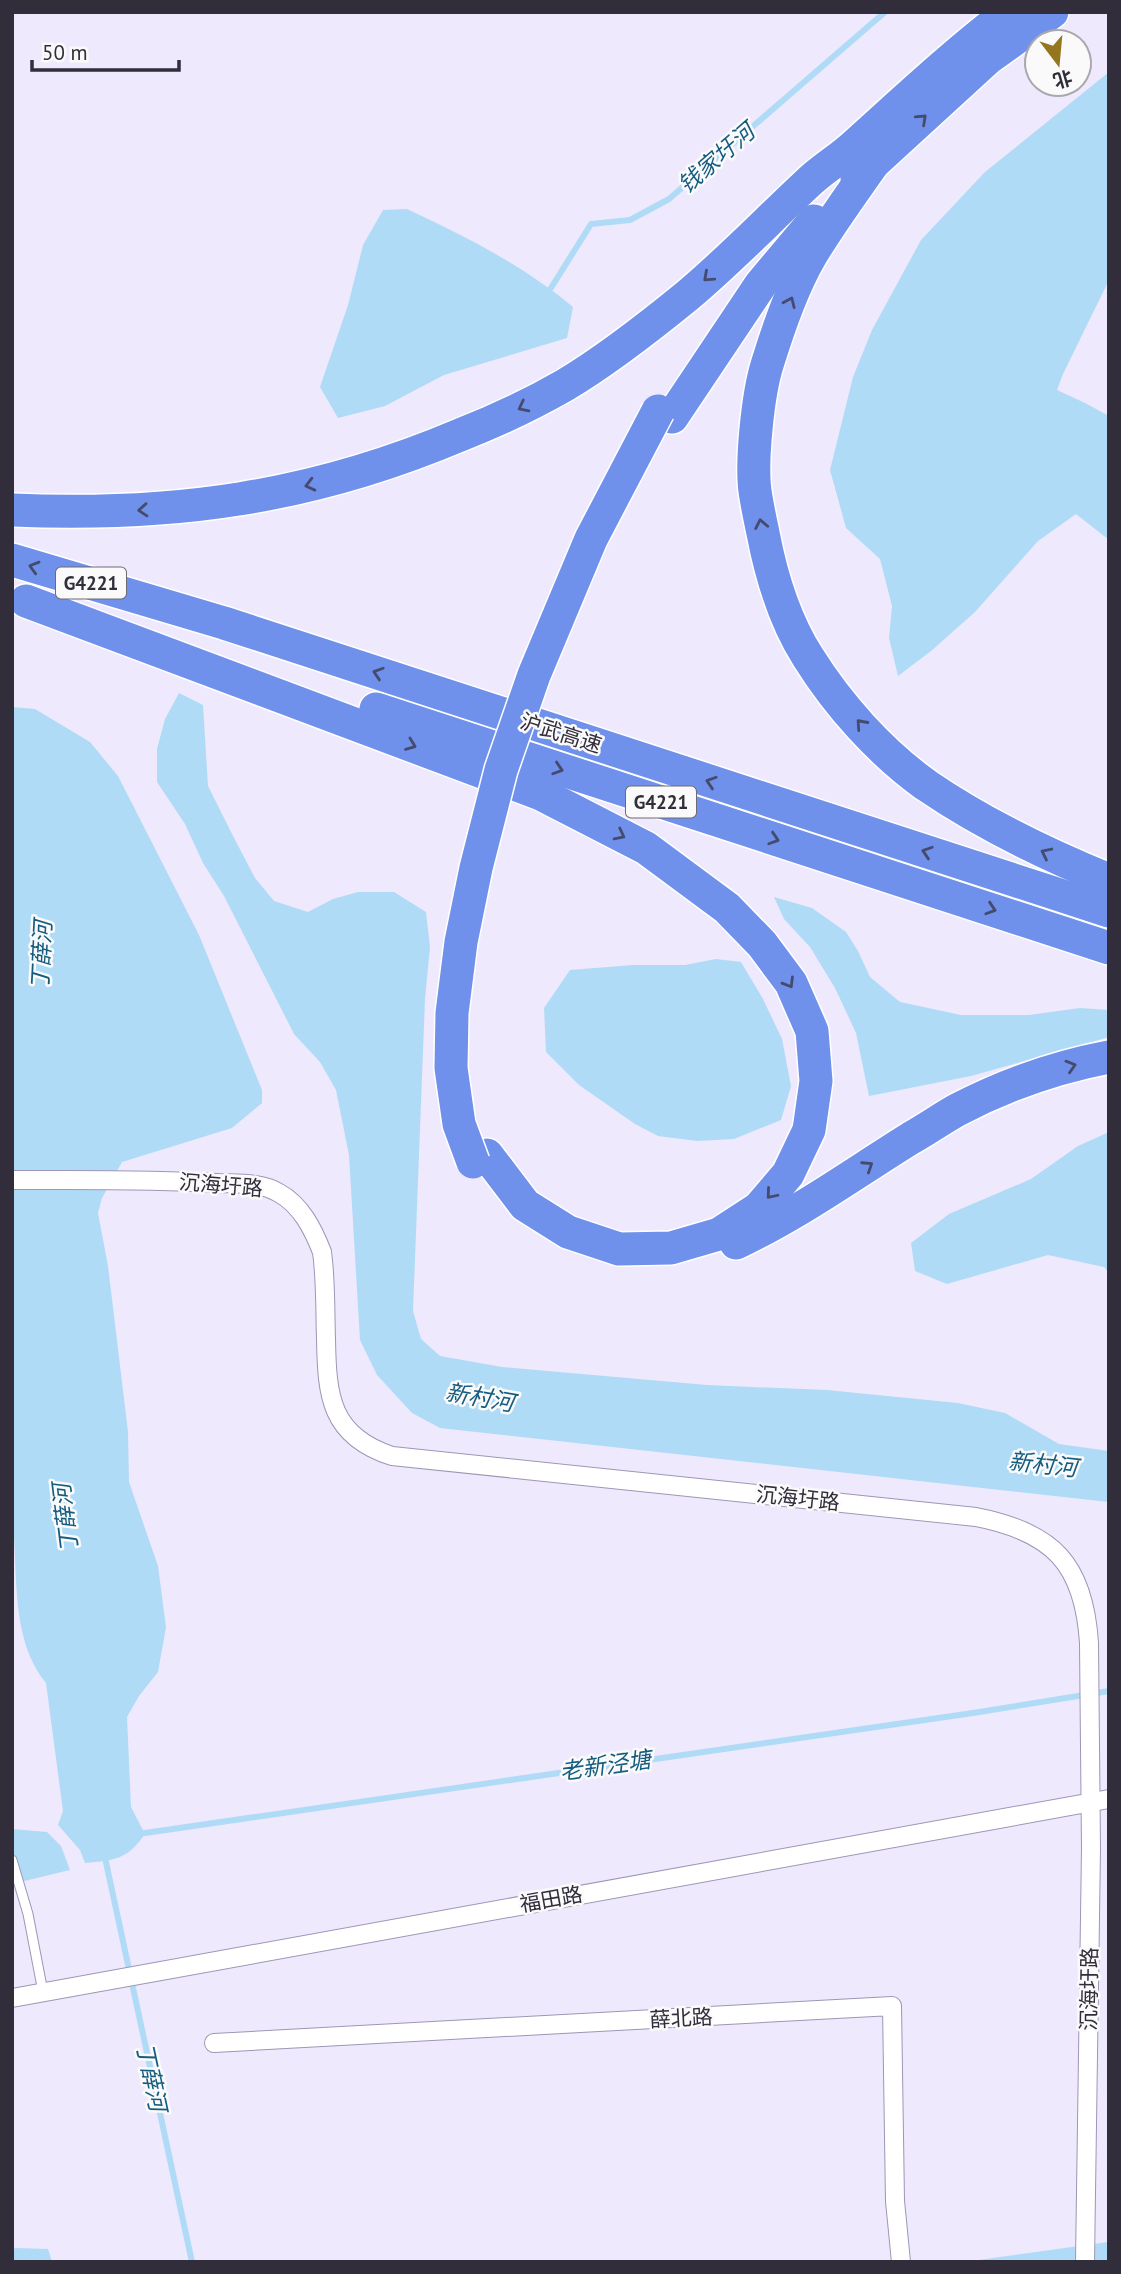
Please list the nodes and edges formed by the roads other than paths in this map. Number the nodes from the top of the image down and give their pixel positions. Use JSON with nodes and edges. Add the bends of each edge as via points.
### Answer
{"nodes":[{"id":1,"x":1009,"y":12,"type":"edge"},
{"id":2,"x":1052,"y":12,"type":"edge"},
{"id":3,"x":861,"y":157,"type":"junction"},
{"id":4,"x":12,"y":510,"type":"edge"},
{"id":5,"x":12,"y":560,"type":"edge"},
{"id":6,"x":19,"y":599,"type":"edge"},
{"id":7,"x":1109,"y":880,"type":"edge"},
{"id":8,"x":1109,"y":911,"type":"edge"},
{"id":9,"x":1109,"y":948,"type":"edge"},
{"id":10,"x":1109,"y":1057,"type":"edge"},
{"id":11,"x":480,"y":1159,"type":"junction"},
{"id":12,"x":12,"y":1180,"type":"edge"},
{"id":13,"x":1109,"y":1799,"type":"edge"},
{"id":14,"x":1090,"y":1802,"type":"junction"},
{"id":15,"x":12,"y":1860,"type":"edge"},
{"id":16,"x":43,"y":1992,"type":"junction"},
{"id":17,"x":12,"y":1998,"type":"edge"},
{"id":18,"x":214,"y":2043,"type":"dead end"},
{"id":19,"x":901,"y":2262,"type":"edge"},
{"id":20,"x":1086,"y":2262,"type":"edge"}],
"edges":[{"from":1,"to":3,"type":"highway","via":[[972,40]]},
{"from":3,"to":2,"type":"highway","one_way":true},
{"from":3,"to":4,"type":"highway","one_way":true,"via":[[813,179],[687,295],[566,384],[426,450],[354,475],[257,498],[139,511]]},
{"from":7,"to":3,"type":"highway","one_way":true,"via":[[971,814],[880,746],[807,656],[782,602],[754,489],[756,428],[766,369],[809,259]]},
{"from":3,"to":11,"type":"highway","via":[[833,200],[761,284],[665,414],[548,680],[516,775],[491,872],[466,1015],[465,1069]]},
{"from":8,"to":5,"type":"highway","name":"沪武高速","number":"G4221","one_way":true,"via":[[224,623]]},
{"from":6,"to":9,"type":"highway","name":"沪武高速","number":"G4221","one_way":true,"via":[[214,656]]},
{"from":6,"to":11,"type":"highway","one_way":true,"via":[[541,794],[646,848],[727,908],[762,943],[791,984],[812,1031],[816,1081],[809,1130],[788,1174],[759,1208],[719,1234],[671,1248],[619,1249],[568,1233],[525,1205]]},
{"from":11,"to":10,"type":"highway","one_way":true,"via":[[480,1175],[514,1219],[564,1250],[619,1265],[674,1265],[726,1248],[769,1227],[956,1111],[1016,1082]]},
{"from":12,"to":14,"type":"street","name":"沉海圩路","via":[[162,1180],[261,1185],[278,1192],[304,1216],[322,1252],[328,1392],[344,1425],[375,1450],[976,1517],[1023,1529],[1057,1553],[1082,1592],[1090,1672]]},
{"from":13,"to":14,"type":"street","name":"福田路"},
{"from":14,"to":16,"type":"street","name":"福田路"},
{"from":14,"to":20,"type":"street","name":"沉海圩路"},
{"from":15,"to":16,"type":"lane"},
{"from":16,"to":17,"type":"street","name":"福田路"},
{"from":18,"to":19,"type":"street","name":"薛北路","via":[[892,2006],[895,2201]]}]}
